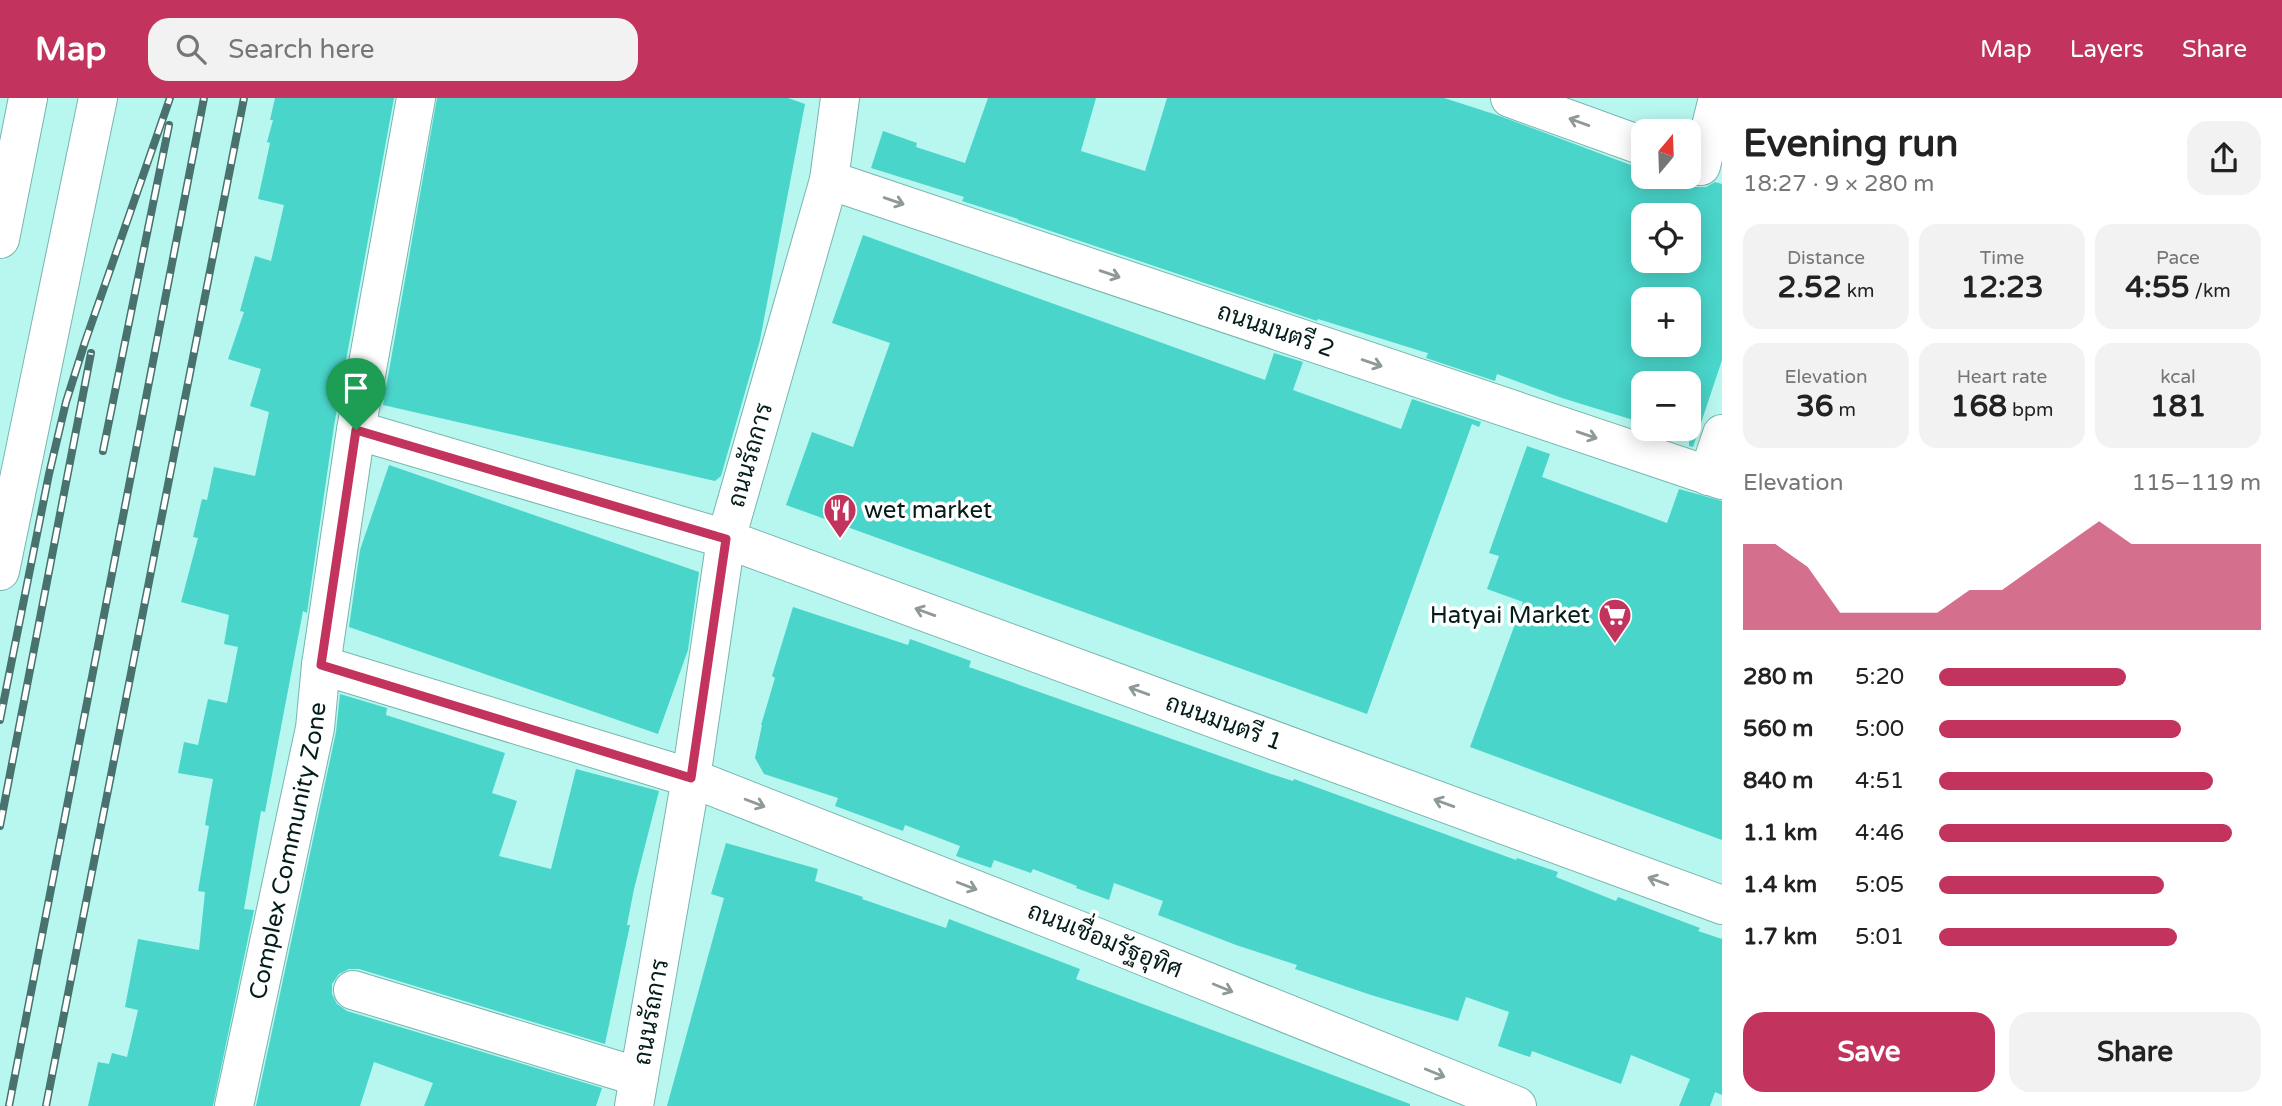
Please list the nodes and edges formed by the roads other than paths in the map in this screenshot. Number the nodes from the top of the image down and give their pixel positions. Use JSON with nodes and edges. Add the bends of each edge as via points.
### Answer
{"nodes":[{"id":1,"x":28,"y":98,"type":"edge"},
{"id":2,"x":98,"y":98,"type":"edge"},
{"id":3,"x":416,"y":98,"type":"edge"},
{"id":4,"x":840,"y":98,"type":"edge"},
{"id":5,"x":1718,"y":98,"type":"edge"},
{"id":6,"x":1521,"y":100,"type":"edge"},
{"id":7,"x":1631,"y":141,"type":"edge"},
{"id":8,"x":1704,"y":167,"type":"edge"},
{"id":9,"x":829,"y":180,"type":"junction"},
{"id":10,"x":0,"y":239,"type":"edge"},
{"id":11,"x":356,"y":430,"type":"junction"},
{"id":12,"x":1722,"y":434,"type":"edge"},
{"id":13,"x":1715,"y":478,"type":"edge"},
{"id":14,"x":726,"y":539,"type":"junction"},
{"id":15,"x":0,"y":571,"type":"edge"},
{"id":16,"x":321,"y":665,"type":"junction"},
{"id":17,"x":691,"y":778,"type":"junction"},
{"id":18,"x":1722,"y":905,"type":"edge"},
{"id":19,"x":354,"y":990,"type":"dead end"},
{"id":20,"x":637,"y":1091,"type":"edge"},
{"id":21,"x":234,"y":1106,"type":"edge"},
{"id":22,"x":1517,"y":1106,"type":"edge"}],
"edges":[{"from":1,"to":10,"type":"street"},
{"from":2,"to":15,"type":"street"},
{"from":3,"to":11,"type":"street","name":"Complex Community Zone"},
{"from":4,"to":9,"type":"street","name":"ถนนรัถการ"},
{"from":5,"to":8,"type":"street"},
{"from":7,"to":6,"type":"street","one_way":true},
{"from":9,"to":13,"type":"street","name":"ถนนมนตรี 2","one_way":true},
{"from":9,"to":14,"type":"street","name":"ถนนรัถการ"},
{"from":11,"to":14,"type":"street","name":"ถนนมนตรี 1"},
{"from":11,"to":16,"type":"street","name":"Complex Community Zone"},
{"from":12,"to":13,"type":"street"},
{"from":14,"to":17,"type":"street","name":"ถนนรัถการ"},
{"from":18,"to":14,"type":"street","name":"ถนนมนตรี 1","one_way":true},
{"from":16,"to":17,"type":"street","name":"ถนนเชื่อมรัฐอุทิศ"},
{"from":16,"to":21,"type":"street","name":"Complex Community Zone","via":[[315,728]]},
{"from":17,"to":20,"type":"street","name":"ถนนรัถการ"},
{"from":17,"to":22,"type":"street","name":"ถนนเชื่อมรัฐอุทิศ","one_way":true},
{"from":19,"to":20,"type":"street"}]}
